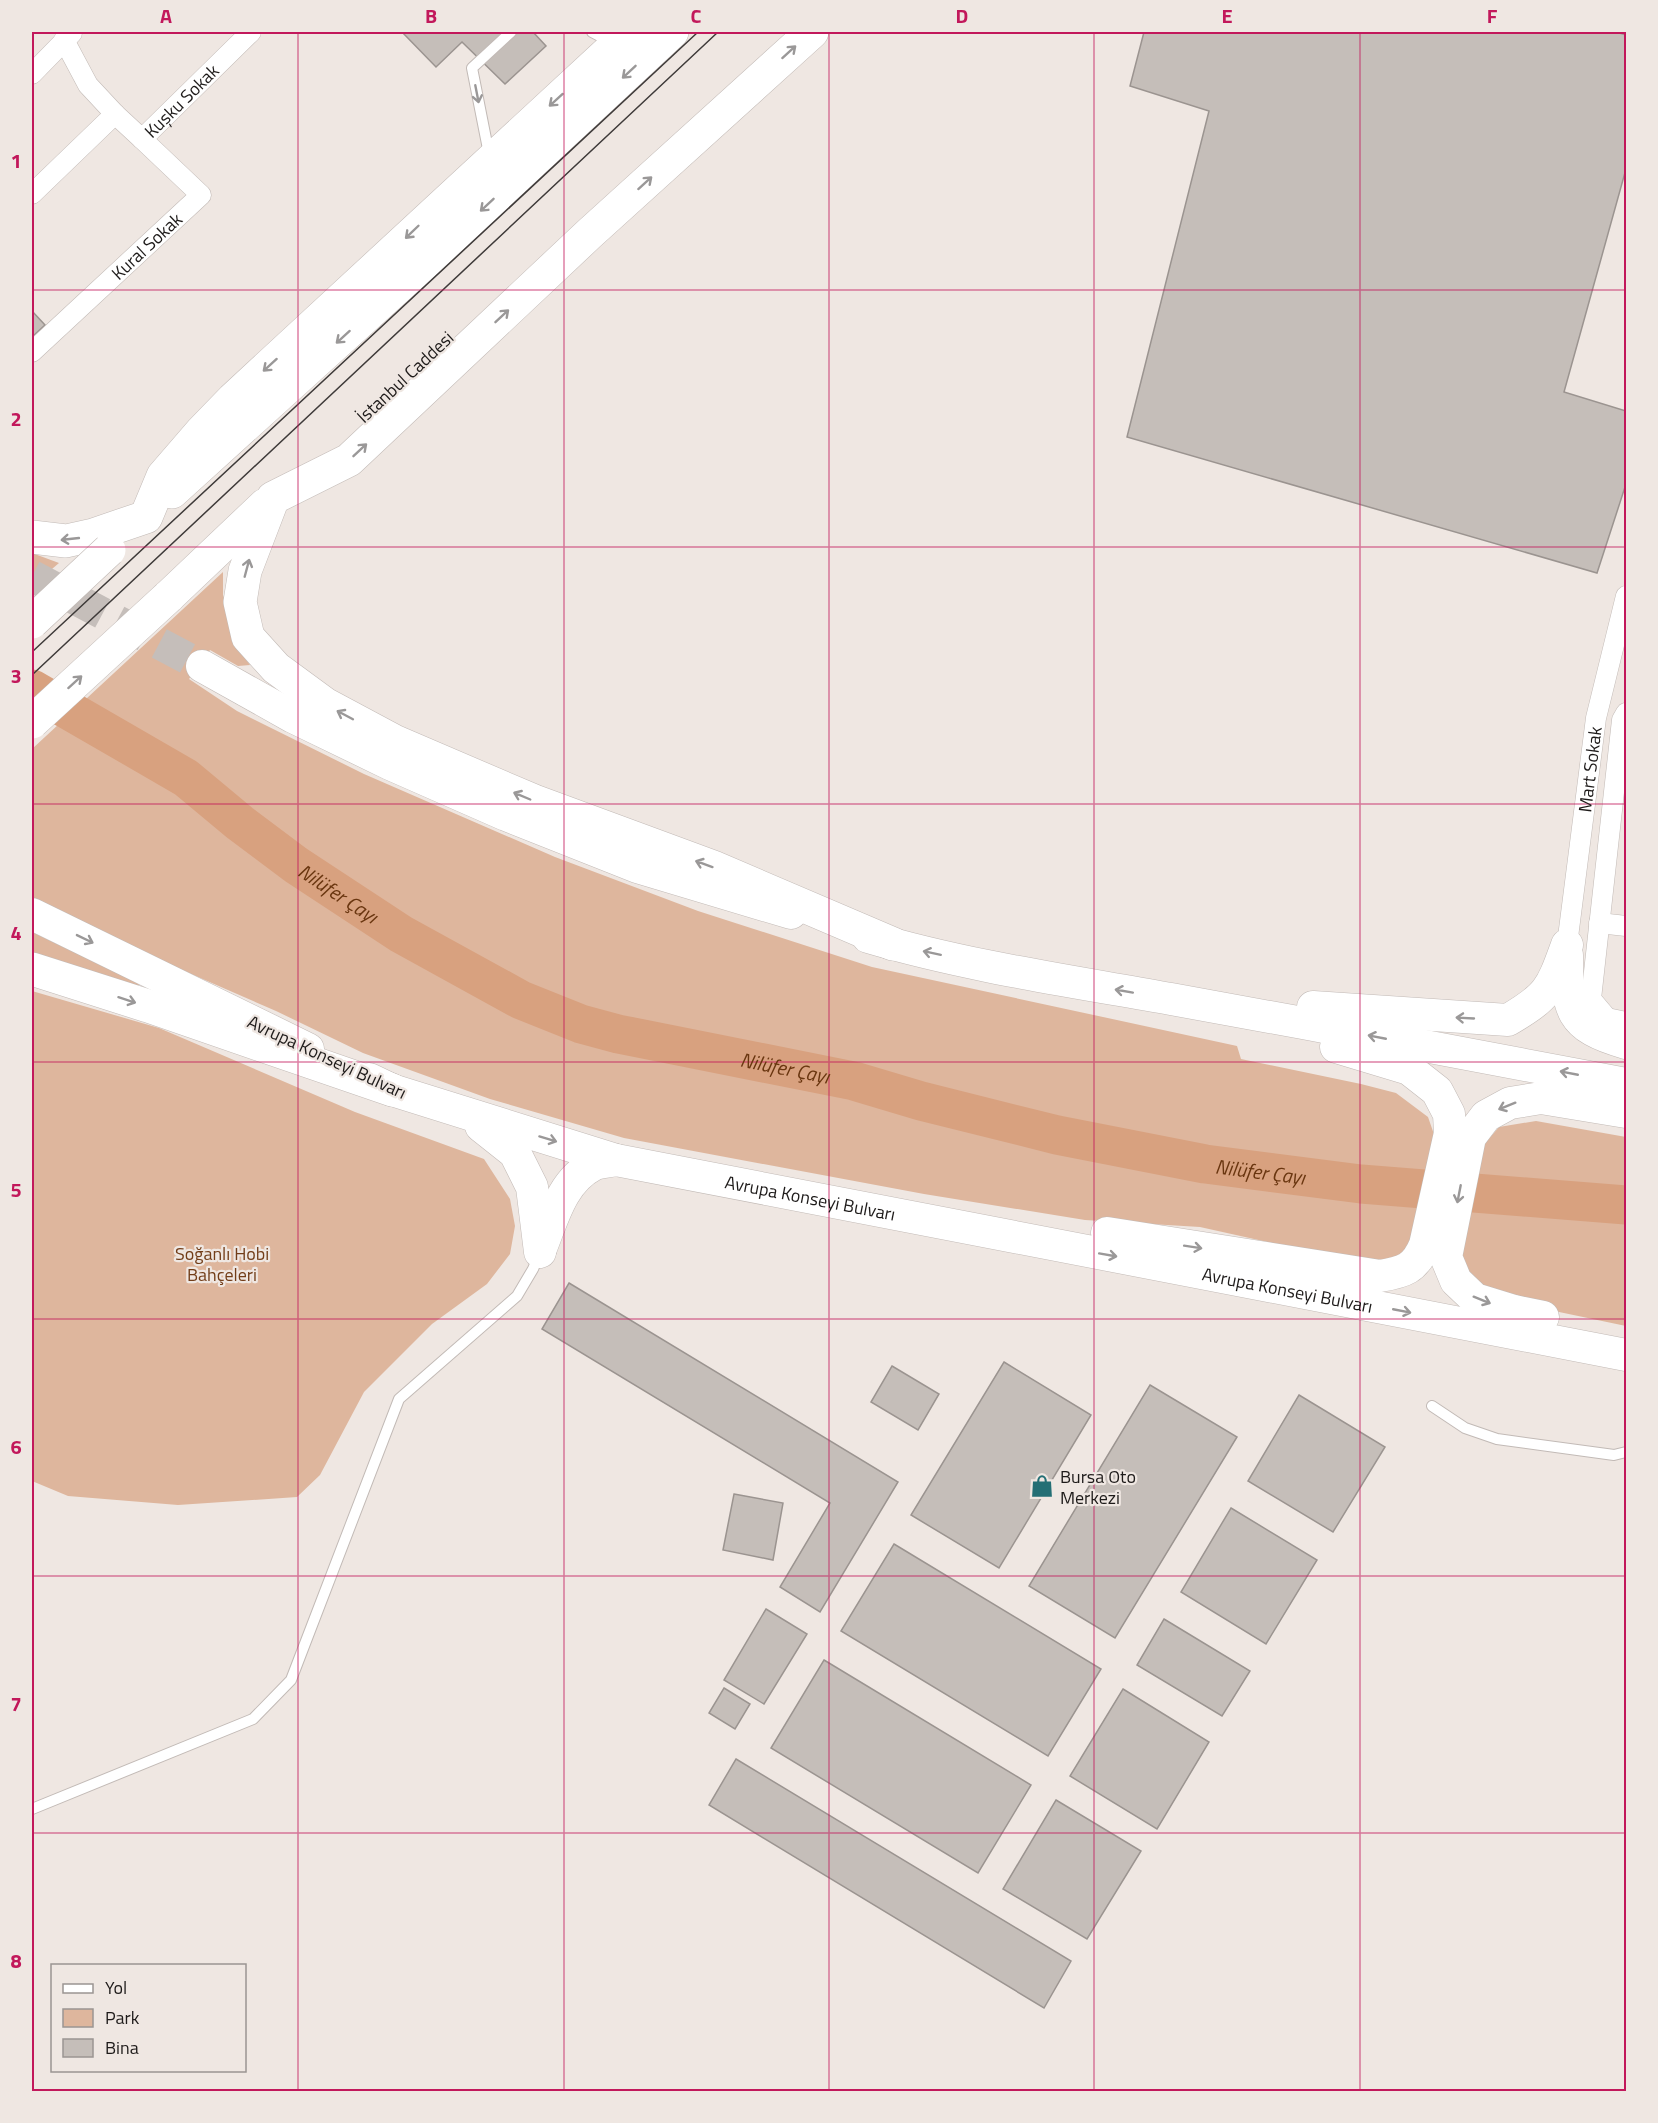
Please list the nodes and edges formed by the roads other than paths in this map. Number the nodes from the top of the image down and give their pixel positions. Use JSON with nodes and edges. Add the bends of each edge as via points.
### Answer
{"nodes":[{"id":1,"x":251,"y":32,"type":"edge"},
{"id":2,"x":511,"y":32,"type":"edge"},
{"id":3,"x":672,"y":32,"type":"edge"},
{"id":4,"x":778,"y":32,"type":"edge"},
{"id":5,"x":813,"y":32,"type":"edge"},
{"id":6,"x":68,"y":36,"type":"edge"},
{"id":7,"x":612,"y":36,"type":"edge"},
{"id":8,"x":32,"y":74,"type":"edge"},
{"id":9,"x":115,"y":114,"type":"junction"},
{"id":10,"x":142,"y":139,"type":"junction"},
{"id":11,"x":490,"y":159,"type":"junction"},
{"id":12,"x":32,"y":194,"type":"edge"},
{"id":13,"x":32,"y":352,"type":"edge"},
{"id":14,"x":273,"y":498,"type":"junction"},
{"id":15,"x":146,"y":517,"type":"junction"},
{"id":16,"x":32,"y":537,"type":"edge"},
{"id":17,"x":1626,"y":596,"type":"edge"},
{"id":18,"x":32,"y":622,"type":"edge"},
{"id":19,"x":202,"y":666,"type":"tunnel mouth"},
{"id":20,"x":1596,"y":718,"type":"junction"},
{"id":21,"x":1625,"y":718,"type":"edge"},
{"id":22,"x":32,"y":722,"type":"edge"},
{"id":23,"x":1619,"y":819,"type":"edge"},
{"id":24,"x":32,"y":914,"type":"edge"},
{"id":25,"x":1599,"y":923,"type":"junction"},
{"id":26,"x":1626,"y":926,"type":"edge"},
{"id":27,"x":893,"y":944,"type":"junction"},
{"id":28,"x":1567,"y":945,"type":"junction"},
{"id":29,"x":32,"y":969,"type":"edge"},
{"id":30,"x":1171,"y":999,"type":"junction"},
{"id":31,"x":1589,"y":1014,"type":"junction"},
{"id":32,"x":1508,"y":1020,"type":"junction"},
{"id":33,"x":1626,"y":1022,"type":"edge"},
{"id":34,"x":1626,"y":1043,"type":"edge"},
{"id":35,"x":1626,"y":1084,"type":"edge"},
{"id":36,"x":392,"y":1090,"type":"junction"},
{"id":37,"x":1626,"y":1112,"type":"edge"},
{"id":38,"x":466,"y":1114,"type":"junction"},
{"id":39,"x":1460,"y":1135,"type":"junction"},
{"id":40,"x":616,"y":1160,"type":"junction"},
{"id":41,"x":864,"y":1209,"type":"junction"},
{"id":42,"x":1436,"y":1251,"type":"junction"},
{"id":43,"x":540,"y":1252,"type":"junction"},
{"id":44,"x":1626,"y":1335,"type":"edge"},
{"id":45,"x":1626,"y":1354,"type":"edge"},
{"id":46,"x":1432,"y":1406,"type":"dead end"},
{"id":47,"x":1626,"y":1452,"type":"edge"},
{"id":48,"x":32,"y":1809,"type":"edge"}],
"edges":[{"from":1,"to":10,"type":"street","name":"Kuşku Sokak"},
{"from":2,"to":11,"type":"lane","one_way":true,"via":[[472,68]]},
{"from":3,"to":15,"type":"highway","one_way":true},
{"from":4,"to":14,"type":"highway","name":"İstanbul Caddesi"},
{"from":14,"to":5,"type":"highway","one_way":true,"via":[[349,460],[589,234]]},
{"from":6,"to":8,"type":"street"},
{"from":6,"to":9,"type":"street","via":[[88,85]]},
{"from":7,"to":11,"type":"highway","one_way":true},
{"from":9,"to":10,"type":"street","name":"Kuşku Sokak"},
{"from":9,"to":12,"type":"street","name":"Kuşku Sokak"},
{"from":10,"to":13,"type":"street","name":"Kural Sokak","via":[[201,195]]},
{"from":11,"to":15,"type":"highway","one_way":true,"via":[[201,432],[163,476]]},
{"from":22,"to":14,"type":"highway","name":"İstanbul Caddesi","one_way":true,"bridge":true},
{"from":27,"to":14,"type":"highway","one_way":true,"via":[[714,867],[534,801],[396,742],[325,704],[276,668],[248,637],[240,602],[245,571]]},
{"from":15,"to":16,"type":"highway","one_way":true,"via":[[66,541]]},
{"from":15,"to":18,"type":"highway","bridge":true},
{"from":17,"to":20,"type":"street","name":"Mart Sokak"},
{"from":19,"to":27,"type":"main road","via":[[293,717],[506,815],[637,867]]},
{"from":20,"to":21,"type":"street"},
{"from":20,"to":28,"type":"street","name":"Mart Sokak"},
{"from":21,"to":23,"type":"street","name":"Mart Sokak"},
{"from":23,"to":25,"type":"street","name":"Mart Sokak"},
{"from":24,"to":36,"type":"main road","name":"Avrupa Konseyi Bulvarı","one_way":true},
{"from":25,"to":26,"type":"street"},
{"from":25,"to":31,"type":"street","name":"Mart Sokak"},
{"from":30,"to":27,"type":"main road","one_way":true,"via":[[1046,978]]},
{"from":28,"to":31,"type":"main road","via":[[1567,991],[1572,1013]]},
{"from":28,"to":32,"type":"main road","via":[[1546,993]]},
{"from":29,"to":36,"type":"highway","one_way":true},
{"from":32,"to":30,"type":"main road","one_way":true},
{"from":35,"to":30,"type":"main road","one_way":true},
{"from":30,"to":39,"type":"main road","via":[[1409,1069],[1437,1091]]},
{"from":31,"to":32,"type":"main road"},
{"from":31,"to":33,"type":"street"},
{"from":31,"to":34,"type":"main road"},
{"from":36,"to":38,"type":"main road","name":"Avrupa Konseyi Bulvarı"},
{"from":37,"to":39,"type":"main road","one_way":true,"via":[[1541,1098],[1510,1103]]},
{"from":38,"to":40,"type":"main road","name":"Avrupa Konseyi Bulvarı","one_way":true},
{"from":38,"to":43,"type":"main road","via":[[515,1154],[532,1187]]},
{"from":39,"to":42,"type":"main road"},
{"from":40,"to":41,"type":"main road","name":"Avrupa Konseyi Bulvarı"},
{"from":40,"to":43,"type":"main road","via":[[594,1164],[573,1180]]},
{"from":41,"to":42,"type":"main road","one_way":true,"via":[[987,1215],[1380,1276],[1402,1272]]},
{"from":41,"to":45,"type":"main road","name":"Avrupa Konseyi Bulvarı","one_way":true},
{"from":42,"to":44,"type":"main road","one_way":true,"via":[[1456,1281],[1475,1299]]},
{"from":43,"to":48,"type":"lane","via":[[517,1296],[399,1399],[291,1680],[253,1719]]},
{"from":46,"to":47,"type":"lane","via":[[1465,1428],[1497,1439],[1614,1455]]}]}
